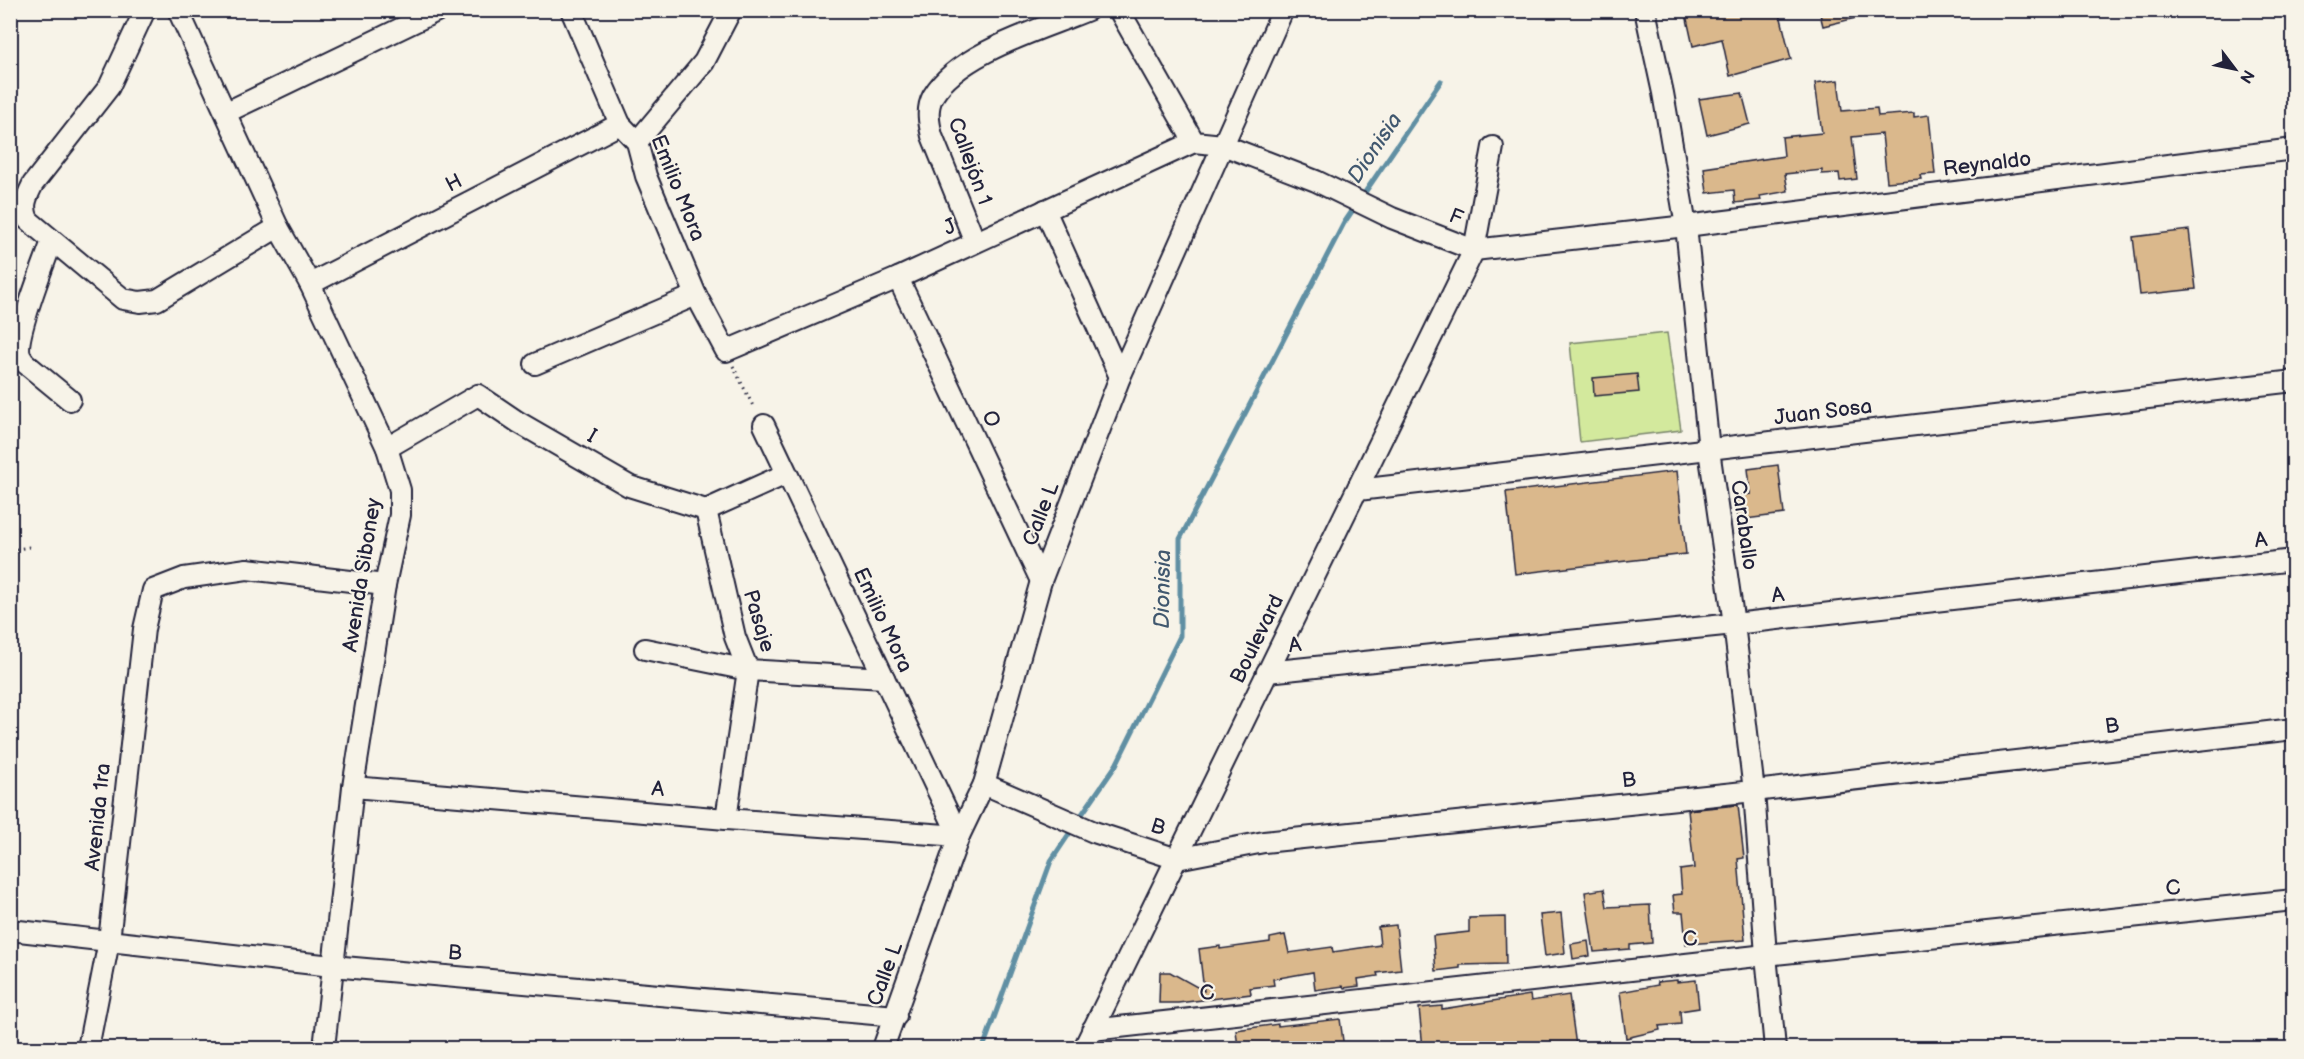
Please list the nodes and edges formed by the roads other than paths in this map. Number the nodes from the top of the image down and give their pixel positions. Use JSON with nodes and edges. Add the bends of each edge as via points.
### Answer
{"nodes":[{"id":1,"x":145,"y":10,"type":"edge"},
{"id":2,"x":178,"y":10,"type":"edge"},
{"id":3,"x":439,"y":10,"type":"edge"},
{"id":4,"x":571,"y":10,"type":"edge"},
{"id":5,"x":731,"y":10,"type":"edge"},
{"id":6,"x":1088,"y":10,"type":"edge"},
{"id":7,"x":1119,"y":10,"type":"edge"},
{"id":8,"x":1283,"y":10,"type":"edge"},
{"id":9,"x":1645,"y":10,"type":"edge"},
{"id":10,"x":226,"y":112,"type":"junction"},
{"id":11,"x":620,"y":124,"type":"junction"},
{"id":12,"x":637,"y":142,"type":"junction"},
{"id":13,"x":1194,"y":142,"type":"junction"},
{"id":14,"x":1223,"y":145,"type":"junction"},
{"id":15,"x":1493,"y":147,"type":"dead end"},
{"id":16,"x":2294,"y":149,"type":"edge"},
{"id":17,"x":1045,"y":210,"type":"junction"},
{"id":18,"x":1686,"y":226,"type":"junction"},
{"id":19,"x":278,"y":227,"type":"junction"},
{"id":20,"x":52,"y":241,"type":"junction"},
{"id":21,"x":975,"y":242,"type":"junction"},
{"id":22,"x":1474,"y":250,"type":"junction"},
{"id":23,"x":898,"y":278,"type":"junction"},
{"id":24,"x":310,"y":284,"type":"junction"},
{"id":25,"x":696,"y":296,"type":"junction"},
{"id":26,"x":726,"y":351,"type":"joint"},
{"id":27,"x":535,"y":364,"type":"dead end"},
{"id":28,"x":1120,"y":377,"type":"junction"},
{"id":29,"x":2294,"y":381,"type":"edge"},
{"id":30,"x":70,"y":400,"type":"dead end"},
{"id":31,"x":764,"y":425,"type":"road end"},
{"id":32,"x":387,"y":448,"type":"junction"},
{"id":33,"x":1709,"y":450,"type":"junction"},
{"id":34,"x":786,"y":474,"type":"junction"},
{"id":35,"x":1358,"y":490,"type":"junction"},
{"id":36,"x":706,"y":510,"type":"junction"},
{"id":37,"x":2294,"y":560,"type":"edge"},
{"id":38,"x":1041,"y":581,"type":"junction"},
{"id":39,"x":385,"y":585,"type":"junction"},
{"id":40,"x":1734,"y":624,"type":"junction"},
{"id":41,"x":645,"y":649,"type":"dead end"},
{"id":42,"x":748,"y":670,"type":"junction"},
{"id":43,"x":1267,"y":672,"type":"junction"},
{"id":44,"x":884,"y":678,"type":"junction"},
{"id":45,"x":2294,"y":729,"type":"edge"},
{"id":46,"x":984,"y":784,"type":"junction"},
{"id":47,"x":353,"y":787,"type":"junction"},
{"id":48,"x":1754,"y":791,"type":"junction"},
{"id":49,"x":726,"y":819,"type":"junction"},
{"id":50,"x":959,"y":836,"type":"junction"},
{"id":51,"x":1177,"y":859,"type":"junction"},
{"id":52,"x":2294,"y":900,"type":"edge"},
{"id":53,"x":10,"y":930,"type":"edge"},
{"id":54,"x":109,"y":941,"type":"junction"},
{"id":55,"x":1766,"y":955,"type":"junction"},
{"id":56,"x":332,"y":966,"type":"junction"},
{"id":57,"x":896,"y":1016,"type":"junction"},
{"id":58,"x":1092,"y":1030,"type":"junction"},
{"id":59,"x":88,"y":1048,"type":"edge"},
{"id":60,"x":324,"y":1048,"type":"edge"},
{"id":61,"x":884,"y":1048,"type":"edge"},
{"id":62,"x":1084,"y":1048,"type":"edge"},
{"id":63,"x":1775,"y":1048,"type":"edge"}],
"edges":[{"from":1,"to":20,"type":"street","via":[[109,87],[25,199],[23,209],[28,220]]},
{"from":2,"to":10,"type":"street","name":"Avenida Siboney"},
{"from":3,"to":10,"type":"street"},
{"from":4,"to":11,"type":"street","name":"Emilio Mora"},
{"from":5,"to":12,"type":"street","via":[[704,62]]},
{"from":6,"to":21,"type":"street","name":"Callejón 1","via":[[980,54],[945,81],[932,98],[928,118],[932,136]]},
{"from":7,"to":13,"type":"street"},
{"from":8,"to":14,"type":"street","name":"Calle L"},
{"from":9,"to":18,"type":"street","name":"Caraballo"},
{"from":10,"to":19,"type":"street","name":"Avenida Siboney"},
{"from":11,"to":12,"type":"street","name":"Emilio Mora"},
{"from":11,"to":24,"type":"street","name":"H"},
{"from":12,"to":25,"type":"street","name":"Emilio Mora","via":[[646,176]]},
{"from":13,"to":14,"type":"street"},
{"from":13,"to":17,"type":"street","name":"J"},
{"from":14,"to":22,"type":"street","name":"F"},
{"from":14,"to":28,"type":"street","name":"Calle L"},
{"from":15,"to":22,"type":"street","name":"Boulevard"},
{"from":16,"to":18,"type":"street","name":"Reynaldo"},
{"from":17,"to":21,"type":"street","name":"J"},
{"from":17,"to":28,"type":"street"},
{"from":18,"to":22,"type":"street","name":"F"},
{"from":18,"to":33,"type":"street","name":"Caraballo"},
{"from":19,"to":20,"type":"street","via":[[158,300],[140,302],[123,299]]},
{"from":19,"to":24,"type":"street","name":"Avenida Siboney"},
{"from":20,"to":30,"type":"street","via":[[26,316],[20,355]]},
{"from":21,"to":23,"type":"street","name":"J"},
{"from":22,"to":35,"type":"street","name":"Boulevard"},
{"from":23,"to":26,"type":"street","name":"J"},
{"from":23,"to":38,"type":"street","name":"O"},
{"from":24,"to":32,"type":"street","name":"Avenida Siboney"},
{"from":25,"to":26,"type":"street","name":"Emilio Mora"},
{"from":25,"to":27,"type":"street"},
{"from":28,"to":38,"type":"street","name":"Calle L"},
{"from":29,"to":33,"type":"street","name":"Juan Sosa"},
{"from":31,"to":34,"type":"street","name":"Emilio Mora"},
{"from":32,"to":36,"type":"street","name":"I","via":[[478,395],[629,486]]},
{"from":32,"to":39,"type":"street","name":"Avenida Siboney","via":[[400,490],[400,515]]},
{"from":33,"to":35,"type":"street","name":"Juan Sosa"},
{"from":33,"to":40,"type":"street","name":"Caraballo"},
{"from":34,"to":36,"type":"street"},
{"from":34,"to":44,"type":"street","name":"Emilio Mora"},
{"from":35,"to":43,"type":"street","name":"Boulevard"},
{"from":36,"to":42,"type":"street","name":"Pasaje","via":[[735,638]]},
{"from":37,"to":40,"type":"street","name":"A"},
{"from":38,"to":46,"type":"street","name":"Calle L"},
{"from":39,"to":47,"type":"street","name":"Avenida Siboney"},
{"from":39,"to":54,"type":"street","name":"Avenida 1ra","via":[[248,569],[184,578],[153,590],[144,629]]},
{"from":40,"to":43,"type":"street","name":"A"},
{"from":40,"to":48,"type":"street","name":"Caraballo"},
{"from":41,"to":42,"type":"street"},
{"from":42,"to":44,"type":"street"},
{"from":42,"to":49,"type":"street","name":"Pasaje"},
{"from":43,"to":51,"type":"street","name":"Boulevard"},
{"from":44,"to":50,"type":"street","name":"Emilio Mora"},
{"from":45,"to":48,"type":"street","name":"B"},
{"from":46,"to":50,"type":"street","name":"Calle L"},
{"from":46,"to":51,"type":"street","name":"B","via":[[1094,832]]},
{"from":47,"to":49,"type":"street","name":"A"},
{"from":47,"to":56,"type":"street","name":"Avenida Siboney"},
{"from":48,"to":51,"type":"street","name":"B","via":[[1264,842]]},
{"from":48,"to":55,"type":"street","name":"Caraballo"},
{"from":49,"to":50,"type":"street","name":"A"},
{"from":50,"to":57,"type":"street","name":"Calle L"},
{"from":51,"to":58,"type":"street","name":"Boulevard"},
{"from":52,"to":55,"type":"street","name":"C"},
{"from":53,"to":54,"type":"street","name":"B"},
{"from":54,"to":56,"type":"street","name":"B"},
{"from":54,"to":59,"type":"street","name":"Avenida 1ra"},
{"from":55,"to":58,"type":"street","name":"C"},
{"from":55,"to":63,"type":"street","name":"Caraballo"},
{"from":56,"to":57,"type":"street","name":"B"},
{"from":56,"to":60,"type":"street","name":"Avenida Siboney"},
{"from":57,"to":61,"type":"street","name":"Calle L"},
{"from":58,"to":62,"type":"street","name":"Boulevard"}]}
